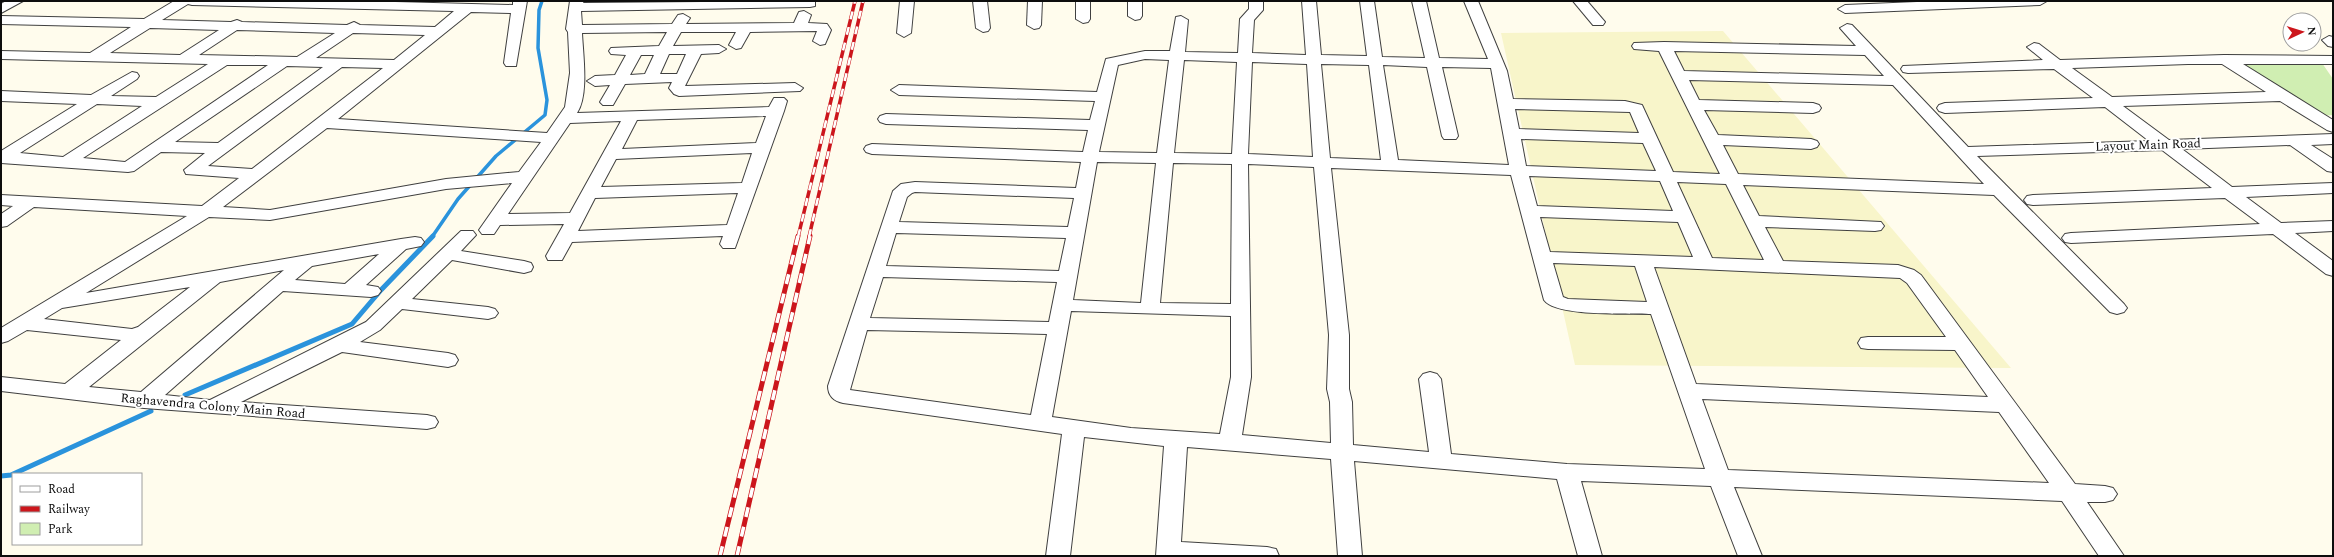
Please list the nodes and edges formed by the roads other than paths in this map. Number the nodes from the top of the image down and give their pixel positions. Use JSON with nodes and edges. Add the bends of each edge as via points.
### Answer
{"nodes":[{"id":1,"x":16,"y":1,"type":"edge"},
{"id":2,"x":183,"y":1,"type":"edge"},
{"id":3,"x":192,"y":1,"type":"edge"},
{"id":4,"x":907,"y":1,"type":"edge"},
{"id":5,"x":980,"y":1,"type":"edge"},
{"id":6,"x":1035,"y":1,"type":"edge"},
{"id":7,"x":1084,"y":1,"type":"edge"},
{"id":8,"x":1135,"y":1,"type":"edge"},
{"id":9,"x":1256,"y":1,"type":"edge"},
{"id":10,"x":1309,"y":1,"type":"edge"},
{"id":11,"x":1367,"y":1,"type":"edge"},
{"id":12,"x":1419,"y":1,"type":"edge"},
{"id":13,"x":1471,"y":1,"type":"edge"},
{"id":14,"x":1580,"y":1,"type":"edge"},
{"id":15,"x":2040,"y":1,"type":"edge"},
{"id":16,"x":257,"y":2,"type":"edge"},
{"id":17,"x":743,"y":2,"type":"edge"},
{"id":18,"x":810,"y":2,"type":"edge"},
{"id":19,"x":397,"y":3,"type":"edge"},
{"id":20,"x":694,"y":3,"type":"edge"},
{"id":21,"x":1951,"y":3,"type":"edge"},
{"id":22,"x":576,"y":4,"type":"edge"},
{"id":23,"x":520,"y":5,"type":"edge"},
{"id":24,"x":467,"y":8,"type":"junction"},
{"id":25,"x":1,"y":9,"type":"edge"},
{"id":26,"x":1845,"y":9,"type":"dead end"},
{"id":27,"x":1135,"y":16,"type":"dead end"},
{"id":28,"x":1083,"y":19,"type":"dead end"},
{"id":29,"x":1,"y":20,"type":"edge"},
{"id":30,"x":1181,"y":20,"type":"dead end"},
{"id":31,"x":23,"y":21,"type":"junction"},
{"id":32,"x":1598,"y":22,"type":"dead end"},
{"id":33,"x":148,"y":23,"type":"junction"},
{"id":34,"x":237,"y":24,"type":"junction"},
{"id":35,"x":1034,"y":25,"type":"dead end"},
{"id":36,"x":351,"y":27,"type":"junction"},
{"id":37,"x":677,"y":27,"type":"junction"},
{"id":38,"x":739,"y":27,"type":"junction"},
{"id":39,"x":799,"y":27,"type":"junction"},
{"id":40,"x":983,"y":28,"type":"dead end"},
{"id":41,"x":1847,"y":28,"type":"dead end"},
{"id":42,"x":573,"y":29,"type":"junction"},
{"id":43,"x":438,"y":31,"type":"junction"},
{"id":44,"x":904,"y":33,"type":"dead end"},
{"id":45,"x":1,"y":34,"type":"edge"},
{"id":46,"x":820,"y":41,"type":"dead end"},
{"id":47,"x":736,"y":44,"type":"dead end"},
{"id":48,"x":1639,"y":46,"type":"dead end"},
{"id":49,"x":1664,"y":46,"type":"junction"},
{"id":50,"x":2034,"y":47,"type":"dead end"},
{"id":51,"x":664,"y":49,"type":"junction"},
{"id":52,"x":696,"y":49,"type":"junction"},
{"id":53,"x":719,"y":49,"type":"dead end"},
{"id":54,"x":636,"y":50,"type":"junction"},
{"id":55,"x":1868,"y":50,"type":"junction"},
{"id":56,"x":616,"y":51,"type":"dead end"},
{"id":57,"x":1,"y":55,"type":"edge"},
{"id":58,"x":1177,"y":56,"type":"junction"},
{"id":59,"x":92,"y":58,"type":"junction"},
{"id":60,"x":1245,"y":58,"type":"junction"},
{"id":61,"x":184,"y":59,"type":"junction"},
{"id":62,"x":2224,"y":59,"type":"junction"},
{"id":63,"x":224,"y":60,"type":"junction"},
{"id":64,"x":1314,"y":60,"type":"junction"},
{"id":65,"x":2333,"y":60,"type":"edge"},
{"id":66,"x":293,"y":62,"type":"junction"},
{"id":67,"x":1375,"y":62,"type":"junction"},
{"id":68,"x":338,"y":63,"type":"junction"},
{"id":69,"x":1433,"y":63,"type":"junction"},
{"id":70,"x":395,"y":64,"type":"junction"},
{"id":71,"x":511,"y":64,"type":"dead end"},
{"id":72,"x":1497,"y":64,"type":"junction"},
{"id":73,"x":2058,"y":65,"type":"junction"},
{"id":74,"x":1679,"y":75,"type":"junction"},
{"id":75,"x":1902,"y":75,"type":"junction"},
{"id":76,"x":132,"y":76,"type":"dead end"},
{"id":77,"x":651,"y":78,"type":"junction"},
{"id":78,"x":682,"y":78,"type":"junction"},
{"id":79,"x":619,"y":79,"type":"junction"},
{"id":80,"x":595,"y":81,"type":"dead end"},
{"id":81,"x":795,"y":88,"type":"dead end"},
{"id":82,"x":899,"y":90,"type":"dead end"},
{"id":83,"x":1,"y":96,"type":"edge"},
{"id":84,"x":17,"y":96,"type":"junction"},
{"id":85,"x":2284,"y":96,"type":"junction"},
{"id":86,"x":1102,"y":97,"type":"junction"},
{"id":87,"x":95,"y":99,"type":"junction"},
{"id":88,"x":159,"y":102,"type":"junction"},
{"id":89,"x":608,"y":102,"type":"dead end"},
{"id":90,"x":2109,"y":103,"type":"junction"},
{"id":91,"x":1506,"y":104,"type":"junction"},
{"id":92,"x":1695,"y":105,"type":"junction"},
{"id":93,"x":1,"y":106,"type":"edge"},
{"id":94,"x":1813,"y":108,"type":"dead end"},
{"id":95,"x":1945,"y":108,"type":"dead end"},
{"id":96,"x":632,"y":117,"type":"junction"},
{"id":97,"x":565,"y":118,"type":"junction"},
{"id":98,"x":886,"y":119,"type":"dead end"},
{"id":99,"x":324,"y":123,"type":"junction"},
{"id":100,"x":1096,"y":125,"type":"junction"},
{"id":101,"x":2333,"y":126,"type":"edge"},
{"id":102,"x":1512,"y":134,"type":"junction"},
{"id":103,"x":1450,"y":136,"type":"dead end"},
{"id":104,"x":544,"y":138,"type":"junction"},
{"id":105,"x":1650,"y":138,"type":"junction"},
{"id":106,"x":2333,"y":139,"type":"edge"},
{"id":107,"x":1712,"y":140,"type":"junction"},
{"id":108,"x":2293,"y":140,"type":"junction"},
{"id":109,"x":1811,"y":144,"type":"dead end"},
{"id":110,"x":2167,"y":144,"type":"junction"},
{"id":111,"x":158,"y":147,"type":"junction"},
{"id":112,"x":223,"y":148,"type":"junction"},
{"id":113,"x":763,"y":148,"type":"junction"},
{"id":114,"x":872,"y":149,"type":"dead end"},
{"id":115,"x":1964,"y":152,"type":"junction"},
{"id":116,"x":611,"y":154,"type":"junction"},
{"id":117,"x":1090,"y":157,"type":"junction"},
{"id":118,"x":1165,"y":157,"type":"junction"},
{"id":119,"x":2,"y":158,"type":"edge"},
{"id":120,"x":1240,"y":159,"type":"junction"},
{"id":121,"x":66,"y":162,"type":"junction"},
{"id":122,"x":1322,"y":162,"type":"junction"},
{"id":123,"x":1390,"y":166,"type":"junction"},
{"id":124,"x":2333,"y":167,"type":"edge"},
{"id":125,"x":1519,"y":172,"type":"junction"},
{"id":126,"x":255,"y":174,"type":"junction"},
{"id":127,"x":523,"y":177,"type":"junction"},
{"id":128,"x":1667,"y":177,"type":"junction"},
{"id":129,"x":1733,"y":180,"type":"junction"},
{"id":130,"x":749,"y":188,"type":"junction"},
{"id":131,"x":2333,"y":188,"type":"edge"},
{"id":132,"x":1999,"y":190,"type":"junction"},
{"id":133,"x":2231,"y":192,"type":"junction"},
{"id":134,"x":590,"y":193,"type":"junction"},
{"id":135,"x":1083,"y":193,"type":"junction"},
{"id":136,"x":1,"y":200,"type":"edge"},
{"id":137,"x":2033,"y":200,"type":"dead end"},
{"id":138,"x":30,"y":202,"type":"junction"},
{"id":139,"x":1529,"y":211,"type":"junction"},
{"id":140,"x":205,"y":212,"type":"junction"},
{"id":141,"x":1684,"y":217,"type":"junction"},
{"id":142,"x":576,"y":218,"type":"junction"},
{"id":143,"x":1753,"y":221,"type":"junction"},
{"id":144,"x":1,"y":222,"type":"edge"},
{"id":145,"x":1875,"y":226,"type":"dead end"},
{"id":146,"x":2333,"y":226,"type":"edge"},
{"id":147,"x":889,"y":227,"type":"junction"},
{"id":148,"x":2279,"y":228,"type":"junction"},
{"id":149,"x":1076,"y":233,"type":"junction"},
{"id":150,"x":467,"y":235,"type":"dead end"},
{"id":151,"x":566,"y":237,"type":"junction"},
{"id":152,"x":2071,"y":238,"type":"dead end"},
{"id":153,"x":448,"y":254,"type":"junction"},
{"id":154,"x":555,"y":256,"type":"dead end"},
{"id":155,"x":1541,"y":257,"type":"junction"},
{"id":156,"x":1642,"y":260,"type":"junction"},
{"id":157,"x":306,"y":261,"type":"junction"},
{"id":158,"x":1705,"y":263,"type":"junction"},
{"id":159,"x":1776,"y":266,"type":"junction"},
{"id":160,"x":524,"y":267,"type":"dead end"},
{"id":161,"x":2333,"y":270,"type":"edge"},
{"id":162,"x":875,"y":271,"type":"junction"},
{"id":163,"x":215,"y":277,"type":"junction"},
{"id":164,"x":1067,"y":277,"type":"junction"},
{"id":165,"x":278,"y":285,"type":"junction"},
{"id":166,"x":350,"y":289,"type":"junction"},
{"id":167,"x":371,"y":291,"type":"dead end"},
{"id":168,"x":398,"y":303,"type":"junction"},
{"id":169,"x":52,"y":305,"type":"junction"},
{"id":170,"x":1062,"y":305,"type":"junction"},
{"id":171,"x":1659,"y":308,"type":"junction"},
{"id":172,"x":2117,"y":308,"type":"dead end"},
{"id":173,"x":1150,"y":309,"type":"junction"},
{"id":174,"x":1241,"y":310,"type":"junction"},
{"id":175,"x":488,"y":313,"type":"dead end"},
{"id":176,"x":24,"y":323,"type":"junction"},
{"id":177,"x":859,"y":324,"type":"junction"},
{"id":178,"x":1058,"y":328,"type":"junction"},
{"id":179,"x":144,"y":332,"type":"junction"},
{"id":180,"x":1,"y":337,"type":"edge"},
{"id":181,"x":1868,"y":343,"type":"dead end"},
{"id":182,"x":1961,"y":344,"type":"junction"},
{"id":183,"x":339,"y":345,"type":"junction"},
{"id":184,"x":448,"y":360,"type":"dead end"},
{"id":185,"x":1430,"y":379,"type":"dead end"},
{"id":186,"x":1,"y":384,"type":"edge"},
{"id":187,"x":1688,"y":391,"type":"junction"},
{"id":188,"x":68,"y":392,"type":"junction"},
{"id":189,"x":144,"y":401,"type":"junction"},
{"id":190,"x":2005,"y":405,"type":"junction"},
{"id":191,"x":212,"y":407,"type":"junction"},
{"id":192,"x":426,"y":422,"type":"dead end"},
{"id":193,"x":1040,"y":424,"type":"junction"},
{"id":194,"x":1074,"y":428,"type":"junction"},
{"id":195,"x":1176,"y":439,"type":"junction"},
{"id":196,"x":1230,"y":442,"type":"junction"},
{"id":197,"x":1342,"y":452,"type":"junction"},
{"id":198,"x":1441,"y":461,"type":"junction"},
{"id":199,"x":1567,"y":472,"type":"junction"},
{"id":200,"x":1719,"y":478,"type":"junction"},
{"id":201,"x":2068,"y":492,"type":"junction"},
{"id":202,"x":2105,"y":494,"type":"dead end"},
{"id":203,"x":1168,"y":554,"type":"edge"},
{"id":204,"x":1058,"y":556,"type":"edge"},
{"id":205,"x":1267,"y":556,"type":"edge"},
{"id":206,"x":1350,"y":556,"type":"edge"},
{"id":207,"x":1590,"y":556,"type":"edge"},
{"id":208,"x":1750,"y":556,"type":"edge"},
{"id":209,"x":2112,"y":556,"type":"edge"}],
"edges":[{"from":1,"to":25,"type":"street"},
{"from":2,"to":33,"type":"street"},
{"from":3,"to":16,"type":"street"},
{"from":4,"to":44,"type":"street"},
{"from":5,"to":40,"type":"street"},
{"from":6,"to":35,"type":"street"},
{"from":7,"to":28,"type":"street"},
{"from":8,"to":27,"type":"street"},
{"from":9,"to":60,"type":"street","via":[[1256,10],[1247,19]]},
{"from":10,"to":64,"type":"street"},
{"from":11,"to":67,"type":"street"},
{"from":12,"to":69,"type":"street"},
{"from":13,"to":72,"type":"street"},
{"from":14,"to":32,"type":"street"},
{"from":15,"to":21,"type":"street"},
{"from":16,"to":19,"type":"street"},
{"from":17,"to":18,"type":"street"},
{"from":17,"to":20,"type":"street"},
{"from":17,"to":38,"type":"street"},
{"from":18,"to":39,"type":"street"},
{"from":19,"to":24,"type":"street"},
{"from":19,"to":36,"type":"street"},
{"from":20,"to":22,"type":"street"},
{"from":20,"to":37,"type":"street"},
{"from":21,"to":26,"type":"street"},
{"from":22,"to":42,"type":"street"},
{"from":23,"to":24,"type":"street"},
{"from":23,"to":71,"type":"street"},
{"from":24,"to":43,"type":"street"},
{"from":29,"to":31,"type":"street"},
{"from":30,"to":58,"type":"street"},
{"from":31,"to":33,"type":"street"},
{"from":31,"to":45,"type":"street"},
{"from":33,"to":34,"type":"street"},
{"from":33,"to":59,"type":"street"},
{"from":34,"to":36,"type":"street"},
{"from":34,"to":61,"type":"street"},
{"from":36,"to":43,"type":"street"},
{"from":36,"to":66,"type":"street"},
{"from":37,"to":38,"type":"street"},
{"from":37,"to":42,"type":"street"},
{"from":37,"to":51,"type":"street"},
{"from":38,"to":39,"type":"street"},
{"from":38,"to":47,"type":"street"},
{"from":39,"to":46,"type":"street","via":[[822,28],[824,30]]},
{"from":41,"to":55,"type":"street"},
{"from":42,"to":97,"type":"street","via":[[577,73],[573,107]]},
{"from":43,"to":70,"type":"street"},
{"from":48,"to":49,"type":"street"},
{"from":49,"to":55,"type":"street"},
{"from":49,"to":74,"type":"street"},
{"from":50,"to":73,"type":"street"},
{"from":51,"to":52,"type":"street"},
{"from":51,"to":54,"type":"street"},
{"from":51,"to":77,"type":"street"},
{"from":52,"to":53,"type":"street"},
{"from":52,"to":78,"type":"street"},
{"from":54,"to":56,"type":"street"},
{"from":54,"to":79,"type":"street"},
{"from":55,"to":75,"type":"street"},
{"from":57,"to":59,"type":"street"},
{"from":58,"to":60,"type":"street"},
{"from":58,"to":86,"type":"street","via":[[1145,55],[1111,62]]},
{"from":58,"to":118,"type":"street"},
{"from":59,"to":61,"type":"street"},
{"from":60,"to":64,"type":"street"},
{"from":60,"to":120,"type":"street"},
{"from":61,"to":63,"type":"street"},
{"from":62,"to":65,"type":"street"},
{"from":62,"to":73,"type":"street"},
{"from":62,"to":85,"type":"street"},
{"from":63,"to":66,"type":"street"},
{"from":63,"to":88,"type":"street"},
{"from":64,"to":67,"type":"street"},
{"from":64,"to":122,"type":"street"},
{"from":66,"to":68,"type":"street"},
{"from":66,"to":111,"type":"street"},
{"from":67,"to":69,"type":"street"},
{"from":67,"to":123,"type":"street"},
{"from":68,"to":70,"type":"street"},
{"from":68,"to":112,"type":"street"},
{"from":69,"to":72,"type":"street"},
{"from":69,"to":103,"type":"street"},
{"from":70,"to":99,"type":"street"},
{"from":72,"to":91,"type":"street"},
{"from":73,"to":75,"type":"street"},
{"from":73,"to":90,"type":"street"},
{"from":74,"to":75,"type":"street"},
{"from":74,"to":92,"type":"street"},
{"from":75,"to":115,"type":"street"},
{"from":76,"to":87,"type":"street"},
{"from":77,"to":78,"type":"street"},
{"from":77,"to":79,"type":"street"},
{"from":78,"to":81,"type":"street","via":[[677,88],[679,91]]},
{"from":79,"to":80,"type":"street"},
{"from":79,"to":89,"type":"street"},
{"from":82,"to":86,"type":"street"},
{"from":83,"to":84,"type":"street"},
{"from":84,"to":87,"type":"street"},
{"from":84,"to":93,"type":"street"},
{"from":85,"to":90,"type":"street"},
{"from":85,"to":101,"type":"street"},
{"from":86,"to":100,"type":"street"},
{"from":87,"to":88,"type":"street"},
{"from":87,"to":119,"type":"street"},
{"from":88,"to":121,"type":"street"},
{"from":90,"to":95,"type":"street"},
{"from":90,"to":110,"type":"street"},
{"from":91,"to":102,"type":"street"},
{"from":91,"to":105,"type":"street","via":[[1631,107],[1638,111]]},
{"from":92,"to":94,"type":"street"},
{"from":92,"to":107,"type":"street"},
{"from":96,"to":97,"type":"street"},
{"from":96,"to":113,"type":"street","via":[[778,106]]},
{"from":96,"to":116,"type":"street"},
{"from":97,"to":104,"type":"street"},
{"from":98,"to":100,"type":"street"},
{"from":99,"to":104,"type":"street"},
{"from":99,"to":126,"type":"street"},
{"from":100,"to":117,"type":"street"},
{"from":102,"to":105,"type":"street"},
{"from":102,"to":125,"type":"street"},
{"from":104,"to":127,"type":"street"},
{"from":105,"to":128,"type":"street"},
{"from":106,"to":108,"type":"street","name":"Layout Main Road"},
{"from":107,"to":109,"type":"street"},
{"from":107,"to":129,"type":"street"},
{"from":108,"to":110,"type":"street","name":"Layout Main Road"},
{"from":108,"to":124,"type":"street"},
{"from":110,"to":115,"type":"street","name":"Layout Main Road"},
{"from":110,"to":133,"type":"street"},
{"from":111,"to":112,"type":"street"},
{"from":111,"to":121,"type":"street","via":[[128,167]]},
{"from":112,"to":126,"type":"street","via":[[192,170]]},
{"from":113,"to":116,"type":"street"},
{"from":113,"to":130,"type":"street"},
{"from":114,"to":117,"type":"street"},
{"from":115,"to":132,"type":"street"},
{"from":116,"to":134,"type":"street"},
{"from":117,"to":118,"type":"street"},
{"from":117,"to":135,"type":"street"},
{"from":118,"to":120,"type":"street"},
{"from":118,"to":173,"type":"street"},
{"from":119,"to":121,"type":"street"},
{"from":120,"to":122,"type":"street"},
{"from":120,"to":174,"type":"street"},
{"from":122,"to":123,"type":"street"},
{"from":122,"to":197,"type":"street","via":[[1339,334],[1338,389],[1341,402]]},
{"from":123,"to":125,"type":"street"},
{"from":125,"to":128,"type":"street"},
{"from":125,"to":139,"type":"street"},
{"from":126,"to":140,"type":"street"},
{"from":127,"to":140,"type":"street","via":[[464,182],[270,215]]},
{"from":127,"to":142,"type":"street","via":[[491,225]]},
{"from":128,"to":129,"type":"street"},
{"from":128,"to":141,"type":"street"},
{"from":129,"to":132,"type":"street"},
{"from":129,"to":143,"type":"street"},
{"from":130,"to":134,"type":"street"},
{"from":130,"to":151,"type":"street","via":[[732,237]]},
{"from":131,"to":133,"type":"street"},
{"from":132,"to":172,"type":"street"},
{"from":133,"to":137,"type":"street"},
{"from":133,"to":148,"type":"street"},
{"from":134,"to":142,"type":"street"},
{"from":135,"to":147,"type":"street","via":[[907,188],[899,195]]},
{"from":135,"to":149,"type":"street"},
{"from":136,"to":138,"type":"street"},
{"from":138,"to":140,"type":"street"},
{"from":138,"to":144,"type":"street"},
{"from":139,"to":141,"type":"street"},
{"from":139,"to":155,"type":"street"},
{"from":140,"to":169,"type":"street"},
{"from":141,"to":158,"type":"street"},
{"from":142,"to":151,"type":"street"},
{"from":143,"to":145,"type":"street"},
{"from":143,"to":159,"type":"street"},
{"from":146,"to":148,"type":"street"},
{"from":147,"to":149,"type":"street"},
{"from":147,"to":162,"type":"street"},
{"from":148,"to":152,"type":"street"},
{"from":148,"to":161,"type":"street"},
{"from":149,"to":164,"type":"street"},
{"from":150,"to":153,"type":"street"},
{"from":151,"to":154,"type":"street"},
{"from":153,"to":160,"type":"street"},
{"from":153,"to":168,"type":"street"},
{"from":155,"to":156,"type":"street"},
{"from":155,"to":171,"type":"street","via":[[1551,295],[1558,304]]},
{"from":156,"to":158,"type":"street"},
{"from":156,"to":171,"type":"street"},
{"from":157,"to":163,"type":"street"},
{"from":157,"to":165,"type":"street"},
{"from":157,"to":166,"type":"street","via":[[408,243]]},
{"from":158,"to":159,"type":"street"},
{"from":159,"to":182,"type":"street","via":[[1898,271],[1907,274],[1914,279]]},
{"from":162,"to":164,"type":"street"},
{"from":162,"to":177,"type":"street"},
{"from":163,"to":169,"type":"street"},
{"from":163,"to":179,"type":"street"},
{"from":164,"to":170,"type":"street"},
{"from":165,"to":166,"type":"street"},
{"from":165,"to":189,"type":"street"},
{"from":166,"to":167,"type":"street"},
{"from":168,"to":175,"type":"street"},
{"from":168,"to":183,"type":"street","via":[[373,326]]},
{"from":169,"to":176,"type":"street"},
{"from":170,"to":173,"type":"street"},
{"from":170,"to":178,"type":"street"},
{"from":171,"to":187,"type":"street"},
{"from":173,"to":174,"type":"street"},
{"from":174,"to":196,"type":"street","via":[[1241,377]]},
{"from":176,"to":179,"type":"street","via":[[132,335]]},
{"from":176,"to":180,"type":"street"},
{"from":177,"to":178,"type":"street"},
{"from":177,"to":193,"type":"street","via":[[839,386],[839,392],[843,396]]},
{"from":178,"to":193,"type":"street"},
{"from":179,"to":188,"type":"street"},
{"from":181,"to":182,"type":"street"},
{"from":182,"to":190,"type":"street"},
{"from":183,"to":184,"type":"street"},
{"from":183,"to":191,"type":"street"},
{"from":185,"to":198,"type":"street"},
{"from":186,"to":188,"type":"street","name":"Raghavendra Colony Main Road"},
{"from":187,"to":190,"type":"street"},
{"from":187,"to":200,"type":"street"},
{"from":188,"to":189,"type":"street","name":"Raghavendra Colony Main Road"},
{"from":189,"to":191,"type":"street","name":"Raghavendra Colony Main Road"},
{"from":190,"to":201,"type":"street"},
{"from":191,"to":192,"type":"street","name":"Raghavendra Colony Main Road"},
{"from":193,"to":194,"type":"street"},
{"from":194,"to":195,"type":"street"},
{"from":194,"to":204,"type":"street"},
{"from":195,"to":196,"type":"street"},
{"from":195,"to":203,"type":"street"},
{"from":196,"to":197,"type":"street"},
{"from":197,"to":198,"type":"street"},
{"from":197,"to":206,"type":"street"},
{"from":198,"to":199,"type":"street"},
{"from":199,"to":200,"type":"street"},
{"from":199,"to":207,"type":"street"},
{"from":200,"to":201,"type":"street"},
{"from":200,"to":208,"type":"street"},
{"from":201,"to":202,"type":"street"},
{"from":201,"to":209,"type":"street"},
{"from":203,"to":205,"type":"street"}]}
